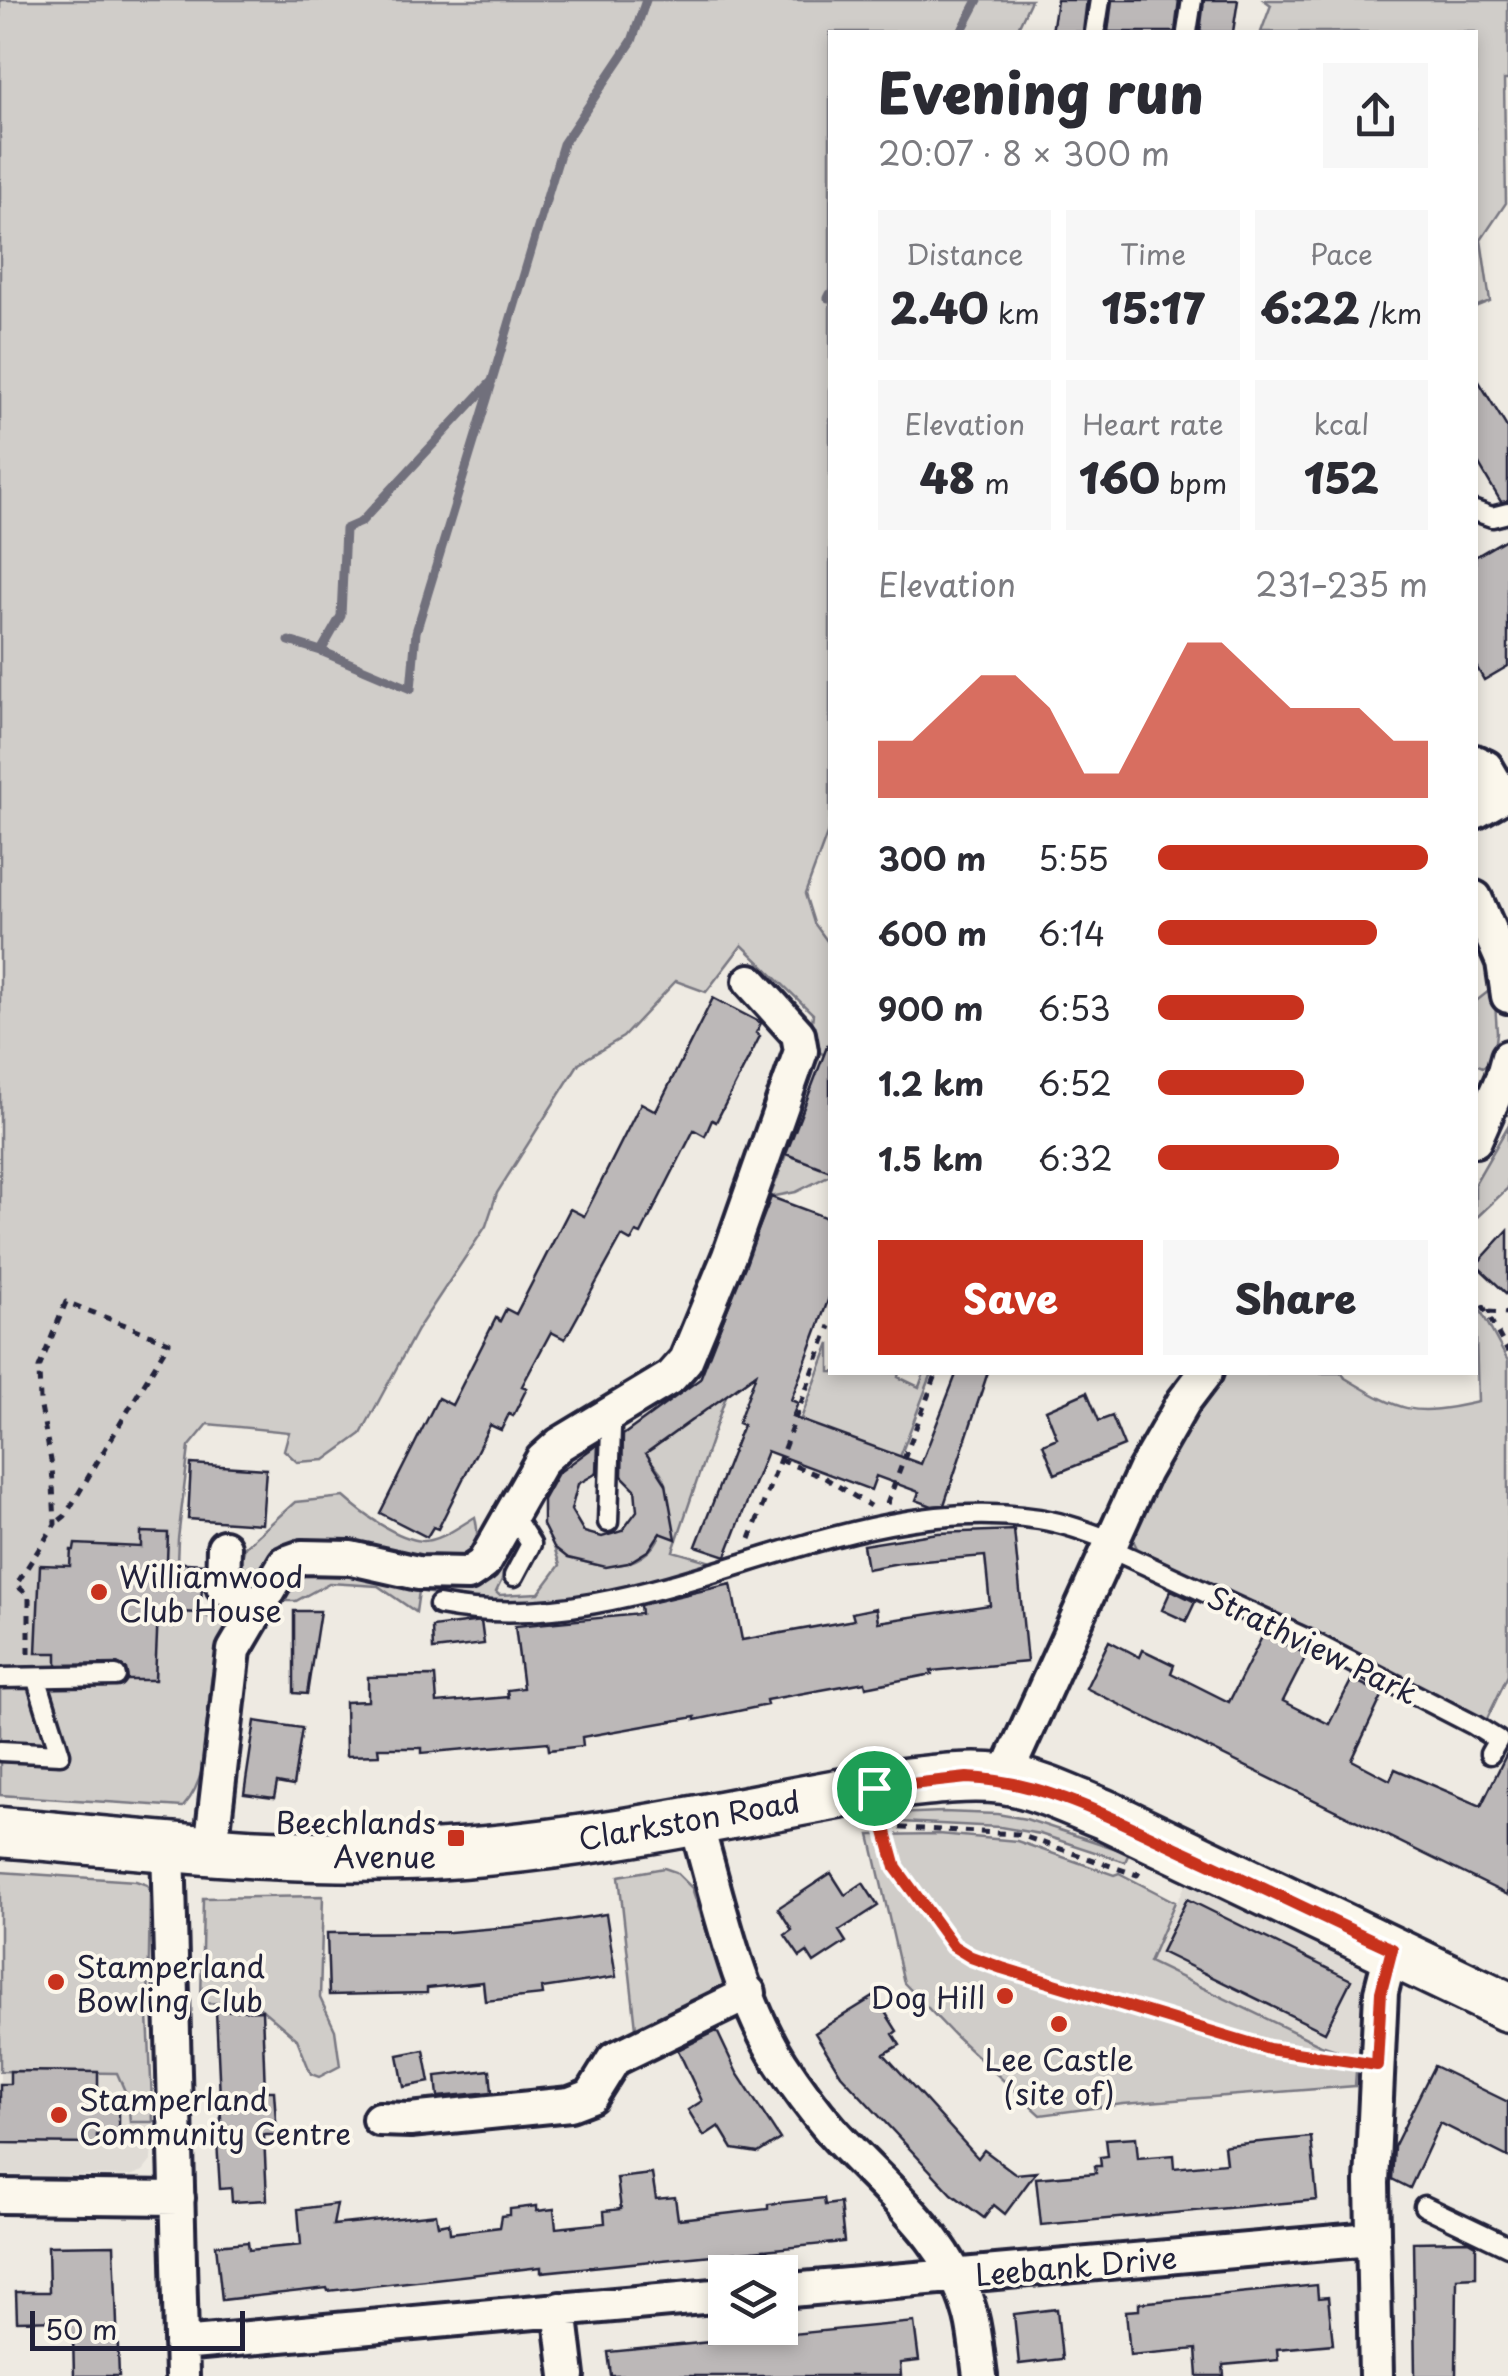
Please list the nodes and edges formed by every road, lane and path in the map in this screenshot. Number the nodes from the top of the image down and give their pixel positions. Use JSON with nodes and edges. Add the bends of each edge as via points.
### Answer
{"nodes":[{"id":1,"x":1100,"y":0,"type":"edge"},
{"id":2,"x":1192,"y":0,"type":"edge"},
{"id":3,"x":1095,"y":30,"type":"edge"},
{"id":4,"x":1187,"y":30,"type":"edge"},
{"id":5,"x":1478,"y":512,"type":"edge"},
{"id":6,"x":1508,"y":512,"type":"edge"},
{"id":7,"x":1478,"y":763,"type":"edge"},
{"id":8,"x":1495,"y":800,"type":"edge"},
{"id":9,"x":1478,"y":905,"type":"edge"},
{"id":10,"x":750,"y":981,"type":"dead end"},
{"id":11,"x":1508,"y":996,"type":"edge"},
{"id":12,"x":1495,"y":1069,"type":"edge"},
{"id":13,"x":1478,"y":1129,"type":"edge"},
{"id":14,"x":1478,"y":1297,"type":"edge"},
{"id":15,"x":1488,"y":1312,"type":"junction"},
{"id":16,"x":1508,"y":1313,"type":"edge"},
{"id":17,"x":828,"y":1331,"type":"edge"},
{"id":18,"x":1508,"y":1352,"type":"edge"},
{"id":19,"x":936,"y":1375,"type":"edge"},
{"id":20,"x":1204,"y":1375,"type":"edge"},
{"id":21,"x":608,"y":1416,"type":"junction"},
{"id":22,"x":780,"y":1460,"type":"junction"},
{"id":23,"x":512,"y":1514,"type":"junction"},
{"id":24,"x":608,"y":1522,"type":"dead end"},
{"id":25,"x":55,"y":1524,"type":"junction"},
{"id":26,"x":1110,"y":1544,"type":"junction"},
{"id":27,"x":224,"y":1547,"type":"dead end"},
{"id":28,"x":746,"y":1550,"type":"dead end"},
{"id":29,"x":514,"y":1576,"type":"dead end"},
{"id":30,"x":258,"y":1606,"type":"junction"},
{"id":31,"x":439,"y":1606,"type":"dead end"},
{"id":32,"x":116,"y":1676,"type":"dead end"},
{"id":33,"x":0,"y":1678,"type":"edge"},
{"id":34,"x":32,"y":1679,"type":"junction"},
{"id":35,"x":0,"y":1751,"type":"edge"},
{"id":36,"x":1490,"y":1754,"type":"dead end"},
{"id":37,"x":1004,"y":1780,"type":"junction"},
{"id":38,"x":879,"y":1808,"type":"junction"},
{"id":39,"x":695,"y":1820,"type":"junction"},
{"id":40,"x":0,"y":1832,"type":"edge"},
{"id":41,"x":1159,"y":1840,"type":"junction"},
{"id":42,"x":190,"y":1847,"type":"junction"},
{"id":43,"x":1392,"y":1949,"type":"junction"},
{"id":44,"x":749,"y":1993,"type":"junction"},
{"id":45,"x":1508,"y":2007,"type":"edge"},
{"id":46,"x":1377,"y":2065,"type":"junction"},
{"id":47,"x":379,"y":2119,"type":"dead end"},
{"id":48,"x":0,"y":2196,"type":"edge"},
{"id":49,"x":178,"y":2198,"type":"junction"},
{"id":50,"x":1424,"y":2206,"type":"dead end"},
{"id":51,"x":1371,"y":2239,"type":"junction"},
{"id":52,"x":1508,"y":2246,"type":"edge"},
{"id":53,"x":954,"y":2276,"type":"junction"},
{"id":54,"x":798,"y":2289,"type":"edge"},
{"id":55,"x":708,"y":2296,"type":"edge"},
{"id":56,"x":560,"y":2309,"type":"junction"},
{"id":57,"x":181,"y":2360,"type":"edge"},
{"id":58,"x":568,"y":2376,"type":"edge"},
{"id":59,"x":980,"y":2376,"type":"edge"},
{"id":60,"x":1376,"y":2376,"type":"edge"}],
"edges":[{"from":1,"to":3,"type":"lane"},
{"from":2,"to":4,"type":"lane"},
{"from":5,"to":6,"type":"lane","via":[[1492,518]]},
{"from":7,"to":8,"type":"street","via":[[1486,767]]},
{"from":9,"to":11,"type":"street","via":[[1503,962]]},
{"from":10,"to":21,"type":"street","via":[[798,1034],[798,1064],[686,1360],[671,1377]]},
{"from":12,"to":13,"type":"street"},
{"from":14,"to":15,"type":"path"},
{"from":15,"to":16,"type":"path"},
{"from":15,"to":18,"type":"path"},
{"from":17,"to":22,"type":"path"},
{"from":19,"to":22,"type":"path","via":[[883,1514]]},
{"from":20,"to":26,"type":"street","via":[[1144,1472]]},
{"from":21,"to":23,"type":"street","via":[[542,1460]]},
{"from":21,"to":24,"type":"lane"},
{"from":22,"to":28,"type":"path"},
{"from":23,"to":29,"type":"lane","via":[[532,1544]]},
{"from":23,"to":30,"type":"street","via":[[483,1564],[468,1574],[302,1557],[286,1563]]},
{"from":25,"to":25,"type":"path","via":[[169,1342],[66,1302],[39,1368]]},
{"from":25,"to":34,"type":"path","via":[[16,1585],[29,1596]]},
{"from":26,"to":31,"type":"lane","via":[[1040,1519],[952,1517],[835,1536],[622,1600],[504,1610]]},
{"from":26,"to":36,"type":"lane","name":"Strathview Park","via":[[1474,1725],[1498,1740]]},
{"from":26,"to":37,"type":"street"},
{"from":27,"to":30,"type":"street","via":[[224,1586]]},
{"from":30,"to":42,"type":"street","via":[[234,1650]]},
{"from":32,"to":34,"type":"lane"},
{"from":33,"to":34,"type":"lane"},
{"from":34,"to":35,"type":"lane","via":[[60,1754]]},
{"from":37,"to":38,"type":"main road","name":"Clarkston Road","via":[[938,1779]]},
{"from":37,"to":41,"type":"main road","name":"Clarkston Road","via":[[1060,1796]]},
{"from":38,"to":39,"type":"main road","name":"Clarkston Road"},
{"from":38,"to":41,"type":"path","via":[[1017,1834],[1137,1875]]},
{"from":38,"to":46,"type":"path","via":[[896,1868],[953,1946],[971,1957],[1269,2049]]},
{"from":39,"to":42,"type":"main road","name":"Clarkston Road","via":[[445,1854],[368,1858]]},
{"from":39,"to":44,"type":"street"},
{"from":40,"to":42,"type":"main road","name":"Clarkston Road"},
{"from":41,"to":43,"type":"main road","name":"Clarkston Road"},
{"from":42,"to":49,"type":"street"},
{"from":43,"to":45,"type":"main road","name":"Clarkston Road"},
{"from":43,"to":46,"type":"street","via":[[1381,1992]]},
{"from":44,"to":47,"type":"street","via":[[614,2059],[591,2096],[570,2104]]},
{"from":44,"to":53,"type":"street","via":[[781,2063],[832,2130],[908,2206]]},
{"from":46,"to":51,"type":"street"},
{"from":48,"to":49,"type":"street"},
{"from":49,"to":57,"type":"street"},
{"from":50,"to":52,"type":"lane"},
{"from":51,"to":53,"type":"street","name":"Leebank Drive"},
{"from":51,"to":60,"type":"street"},
{"from":53,"to":54,"type":"street","name":"Leebank Drive"},
{"from":53,"to":59,"type":"street","via":[[971,2314]]},
{"from":55,"to":56,"type":"street"},
{"from":56,"to":57,"type":"street"},
{"from":56,"to":58,"type":"street"}]}
